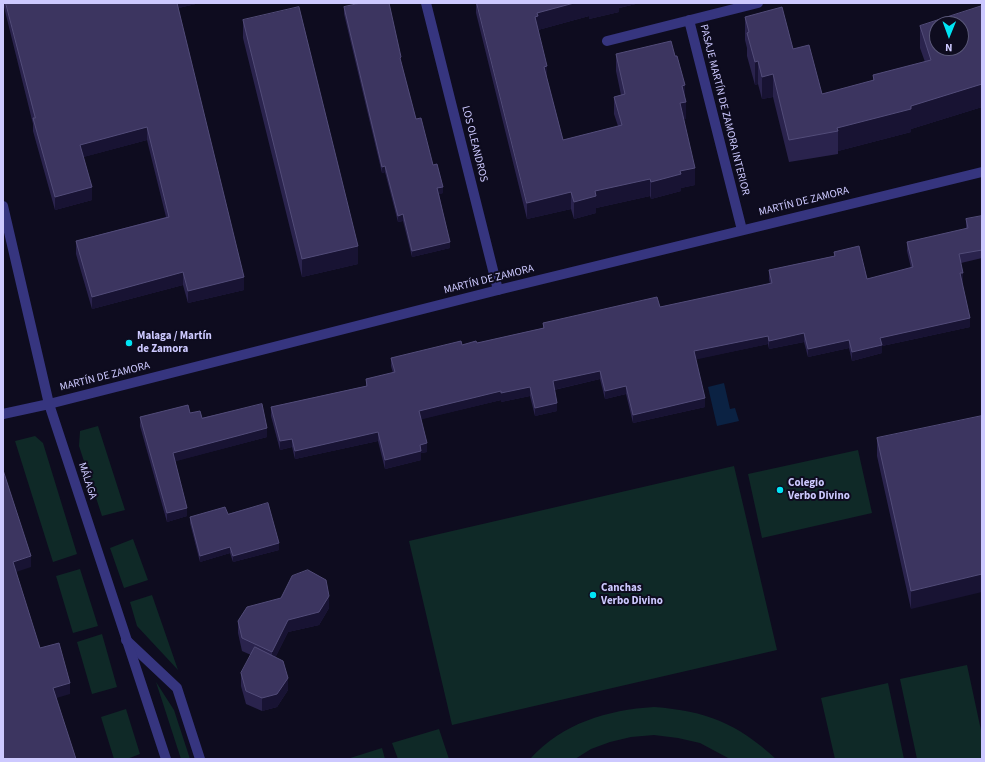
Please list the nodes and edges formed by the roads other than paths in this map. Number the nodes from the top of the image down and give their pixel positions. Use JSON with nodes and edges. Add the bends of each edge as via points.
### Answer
{"nodes":[{"id":1,"x":426,"y":3,"type":"edge"},
{"id":2,"x":758,"y":3,"type":"edge"},
{"id":3,"x":689,"y":20,"type":"junction"},
{"id":4,"x":607,"y":41,"type":"dead end"},
{"id":5,"x":982,"y":172,"type":"edge"},
{"id":6,"x":3,"y":206,"type":"edge"},
{"id":7,"x":742,"y":230,"type":"junction"},
{"id":8,"x":498,"y":290,"type":"junction"},
{"id":9,"x":49,"y":404,"type":"junction"},
{"id":10,"x":3,"y":414,"type":"edge"},
{"id":11,"x":126,"y":640,"type":"junction"},
{"id":12,"x":166,"y":759,"type":"edge"},
{"id":13,"x":200,"y":759,"type":"edge"}],
"edges":[{"from":1,"to":8,"type":"street","name":"LOS OLEANDROS"},
{"from":2,"to":3,"type":"street","name":"PASAJE MARTÍN DE ZAMORA INTERIOR"},
{"from":3,"to":4,"type":"street","name":"PASAJE MARTÍN DE ZAMORA INTERIOR"},
{"from":3,"to":7,"type":"street","name":"PASAJE MARTÍN DE ZAMORA INTERIOR"},
{"from":5,"to":7,"type":"street","name":"MARTÍN DE ZAMORA"},
{"from":6,"to":9,"type":"street","name":"MÁLAGA"},
{"from":7,"to":8,"type":"street","name":"MARTÍN DE ZAMORA"},
{"from":8,"to":9,"type":"street","name":"MARTÍN DE ZAMORA"},
{"from":9,"to":10,"type":"street","name":"MARTÍN DE ZAMORA"},
{"from":9,"to":11,"type":"street","name":"MÁLAGA"},
{"from":11,"to":12,"type":"street","name":"MÁLAGA"},
{"from":11,"to":13,"type":"street","via":[[177,688]]}]}
